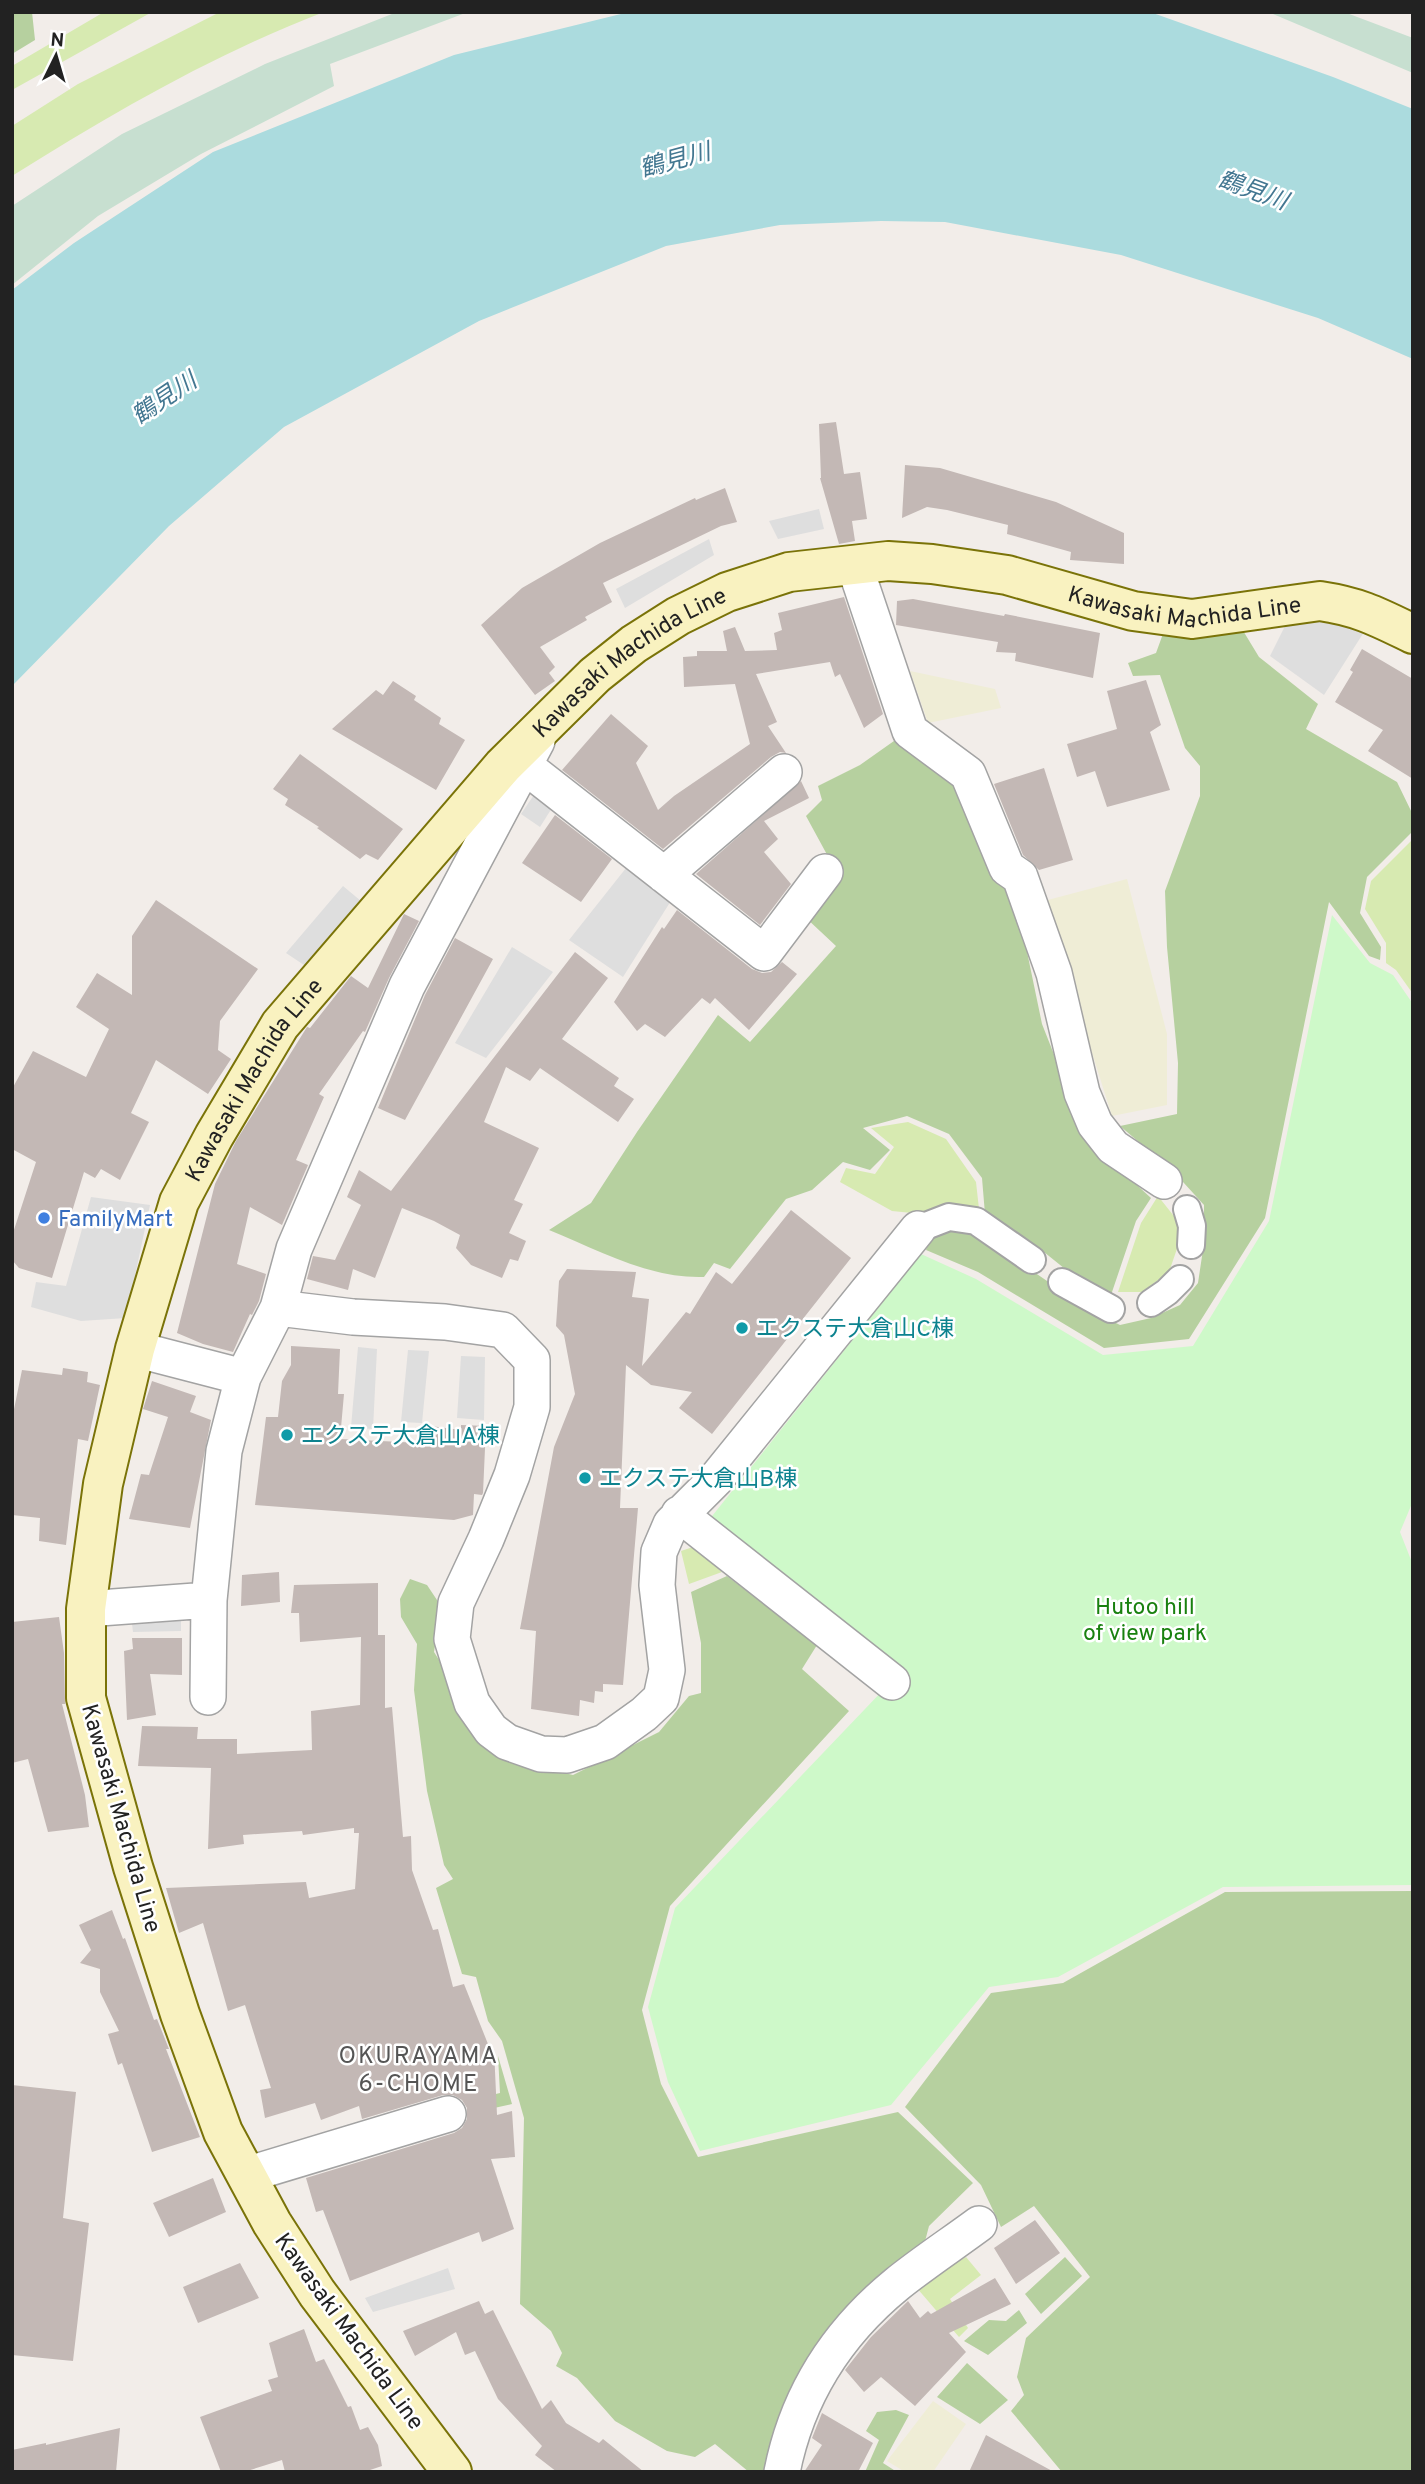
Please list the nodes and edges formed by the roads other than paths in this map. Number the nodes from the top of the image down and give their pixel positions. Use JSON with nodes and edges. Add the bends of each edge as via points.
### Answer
{"nodes":[{"id":1,"x":853,"y":564,"type":"junction"},
{"id":2,"x":1413,"y":634,"type":"edge"},
{"id":3,"x":518,"y":761,"type":"junction"},
{"id":4,"x":784,"y":772,"type":"dead end"},
{"id":5,"x":825,"y":872,"type":"dead end"},
{"id":6,"x":664,"y":874,"type":"junction"},
{"id":7,"x":1164,"y":1181,"type":"dead end"},
{"id":8,"x":1187,"y":1209,"type":"dead end"},
{"id":9,"x":918,"y":1229,"type":"joint"},
{"id":10,"x":1191,"y":1245,"type":"dead end"},
{"id":11,"x":1031,"y":1260,"type":"dead end"},
{"id":12,"x":1180,"y":1279,"type":"dead end"},
{"id":13,"x":1062,"y":1282,"type":"dead end"},
{"id":14,"x":1151,"y":1303,"type":"dead end"},
{"id":15,"x":278,"y":1308,"type":"junction"},
{"id":16,"x":1111,"y":1309,"type":"dead end"},
{"id":17,"x":135,"y":1349,"type":"junction"},
{"id":18,"x":243,"y":1377,"type":"junction"},
{"id":19,"x":679,"y":1514,"type":"junction"},
{"id":20,"x":209,"y":1600,"type":"junction"},
{"id":21,"x":86,"y":1609,"type":"junction"},
{"id":22,"x":892,"y":1682,"type":"dead end"},
{"id":23,"x":208,"y":1697,"type":"dead end"},
{"id":24,"x":449,"y":2115,"type":"dead end"},
{"id":25,"x":246,"y":2175,"type":"junction"},
{"id":26,"x":979,"y":2224,"type":"dead end"},
{"id":27,"x":452,"y":2472,"type":"edge"},
{"id":28,"x":782,"y":2472,"type":"edge"}],
"edges":[{"from":1,"to":2,"type":"main road","name":"Kawasaki Machida Line","via":[[932,564],[1007,575],[1133,611],[1192,619],[1320,601],[1363,609]]},
{"from":1,"to":3,"type":"main road","name":"Kawasaki Machida Line","via":[[789,572],[727,592],[678,616],[595,676],[547,722]]},
{"from":1,"to":7,"type":"street","via":[[910,731],[968,774],[1007,868],[1020,877],[1055,973],[1082,1093],[1095,1124],[1113,1147]]},
{"from":3,"to":6,"type":"street"},
{"from":3,"to":15,"type":"street","via":[[407,986],[294,1249]]},
{"from":3,"to":17,"type":"main road","name":"Kawasaki Machida Line","via":[[280,1025],[179,1202]]},
{"from":4,"to":6,"type":"street"},
{"from":5,"to":6,"type":"street","via":[[764,953]]},
{"from":8,"to":10,"type":"street"},
{"from":9,"to":11,"type":"street","via":[[949,1217],[976,1221]]},
{"from":9,"to":19,"type":"street","via":[[715,1480]]},
{"from":12,"to":14,"type":"street"},
{"from":13,"to":16,"type":"street"},
{"from":15,"to":18,"type":"street"},
{"from":15,"to":19,"type":"street","via":[[503,1330],[532,1360],[532,1407],[512,1475],[456,1602],[452,1639],[472,1703],[491,1730],[507,1742],[541,1754],[567,1755],[606,1742],[661,1698],[667,1670],[657,1586],[659,1552]]},
{"from":17,"to":18,"type":"street"},
{"from":17,"to":21,"type":"main road","name":"Kawasaki Machida Line","via":[[103,1484]]},
{"from":18,"to":20,"type":"street","via":[[224,1451]]},
{"from":19,"to":22,"type":"street"},
{"from":20,"to":21,"type":"street"},
{"from":20,"to":23,"type":"street"},
{"from":21,"to":25,"type":"main road","name":"Kawasaki Machida Line","via":[[86,1698],[133,1867],[223,2132]]},
{"from":24,"to":25,"type":"street"},
{"from":25,"to":27,"type":"main road","name":"Kawasaki Machida Line","via":[[317,2293]]},
{"from":26,"to":28,"type":"street","via":[[895,2285],[833,2351],[812,2383],[788,2441]]}]}
